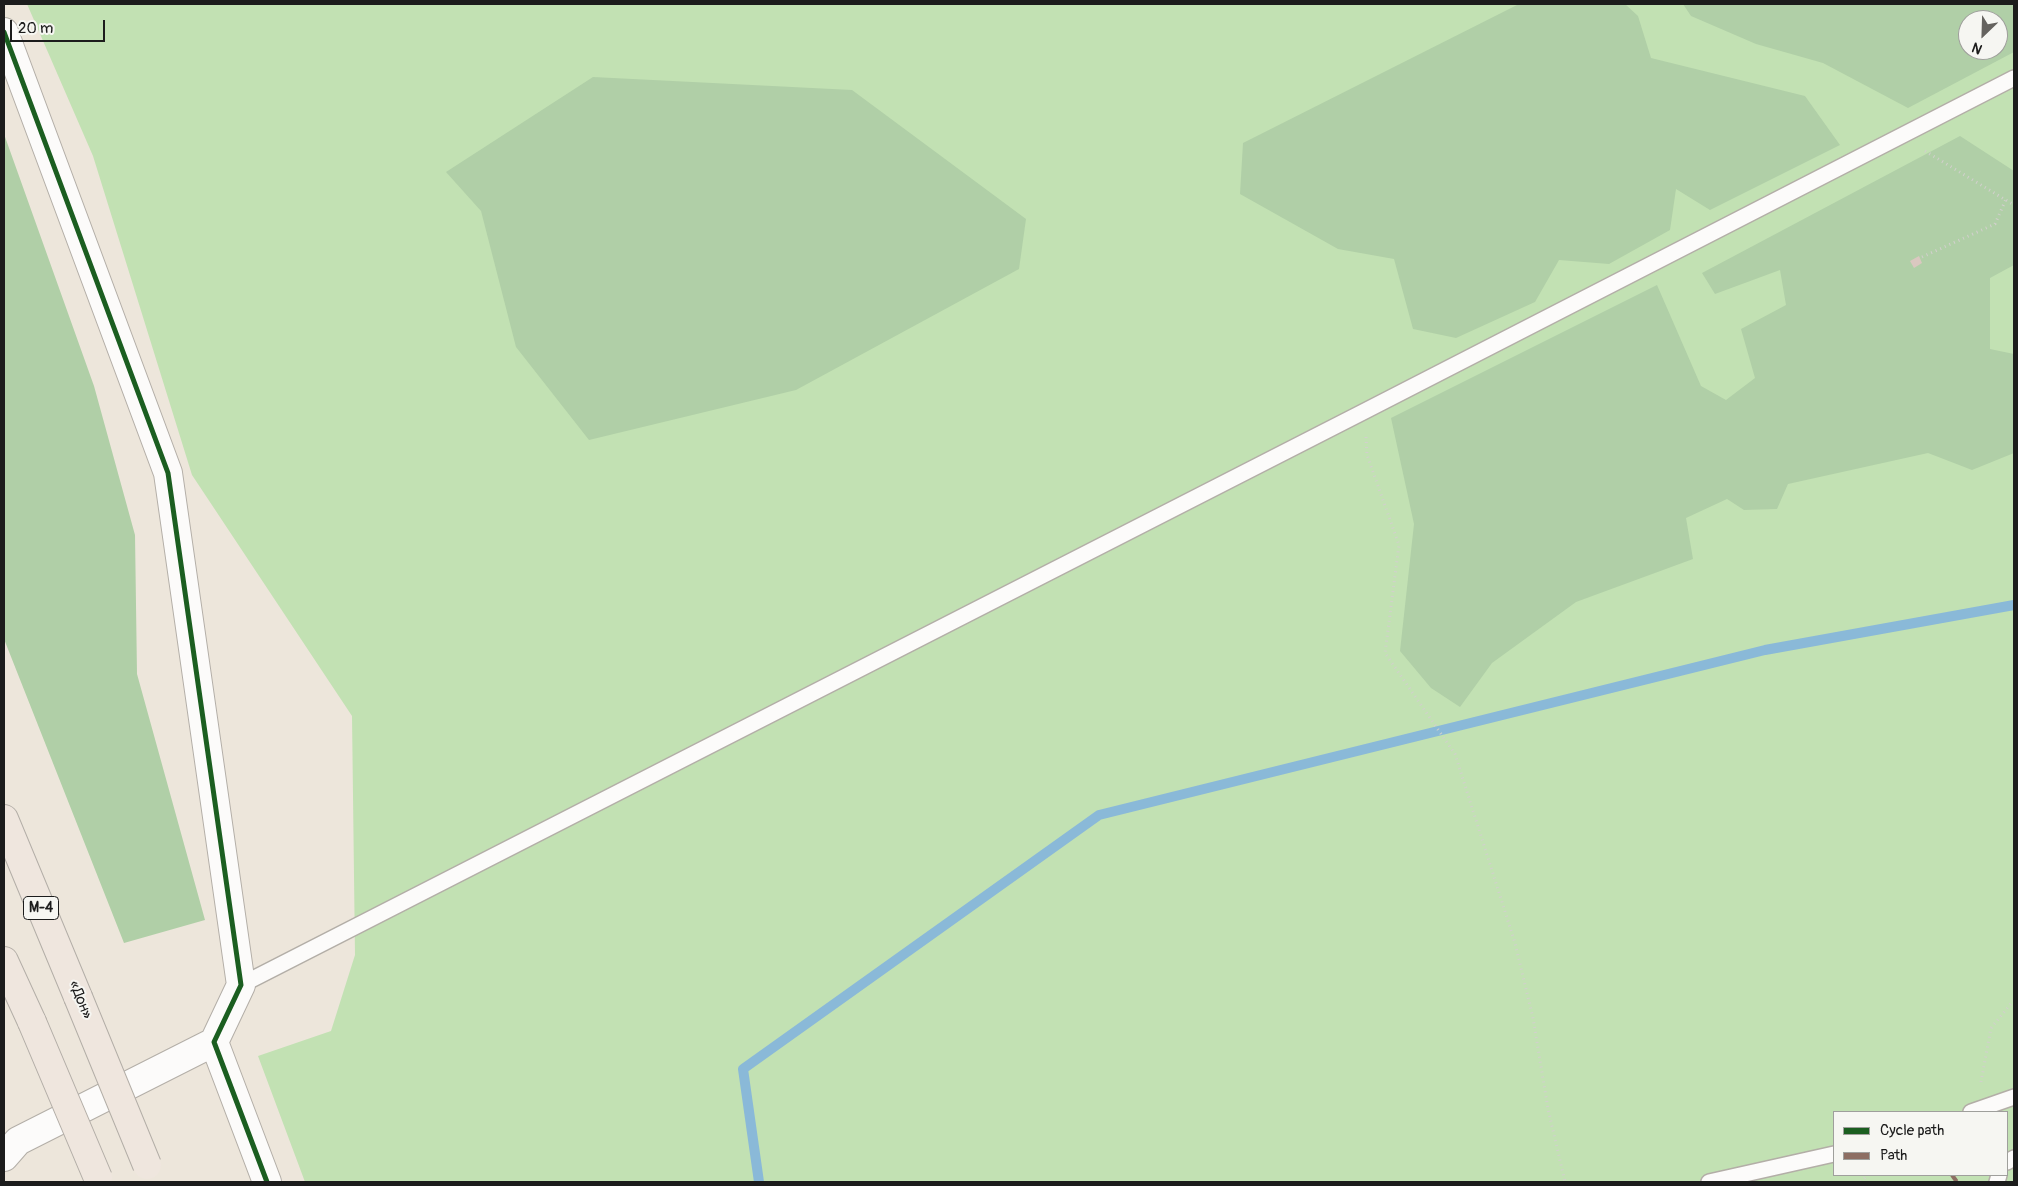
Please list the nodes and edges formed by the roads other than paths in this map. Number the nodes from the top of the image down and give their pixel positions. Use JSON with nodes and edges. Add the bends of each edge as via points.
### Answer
{"nodes":[{"id":1,"x":4,"y":32,"type":"edge"},
{"id":2,"x":2014,"y":78,"type":"edge"},
{"id":3,"x":4,"y":820,"type":"edge"},
{"id":4,"x":4,"y":961,"type":"edge"},
{"id":5,"x":241,"y":985,"type":"junction"},
{"id":6,"x":214,"y":1042,"type":"junction"},
{"id":7,"x":2014,"y":1097,"type":"edge"},
{"id":8,"x":1974,"y":1111,"type":"edge"},
{"id":9,"x":1833,"y":1154,"type":"edge"},
{"id":10,"x":4,"y":1157,"type":"edge"},
{"id":11,"x":150,"y":1174,"type":"edge"},
{"id":12,"x":99,"y":1180,"type":"edge"},
{"id":13,"x":267,"y":1182,"type":"edge"},
{"id":14,"x":1709,"y":1182,"type":"edge"}],
"edges":[{"from":1,"to":5,"type":"street","via":[[168,473]]},
{"from":2,"to":5,"type":"lane"},
{"from":3,"to":11,"type":"highway","name":"«Дон»","number":"М-4","bridge":true},
{"from":4,"to":12,"type":"highway","bridge":true},
{"from":5,"to":6,"type":"street"},
{"from":6,"to":10,"type":"street","via":[[18,1141]]},
{"from":6,"to":13,"type":"street"},
{"from":7,"to":8,"type":"lane"},
{"from":9,"to":14,"type":"lane"}]}
